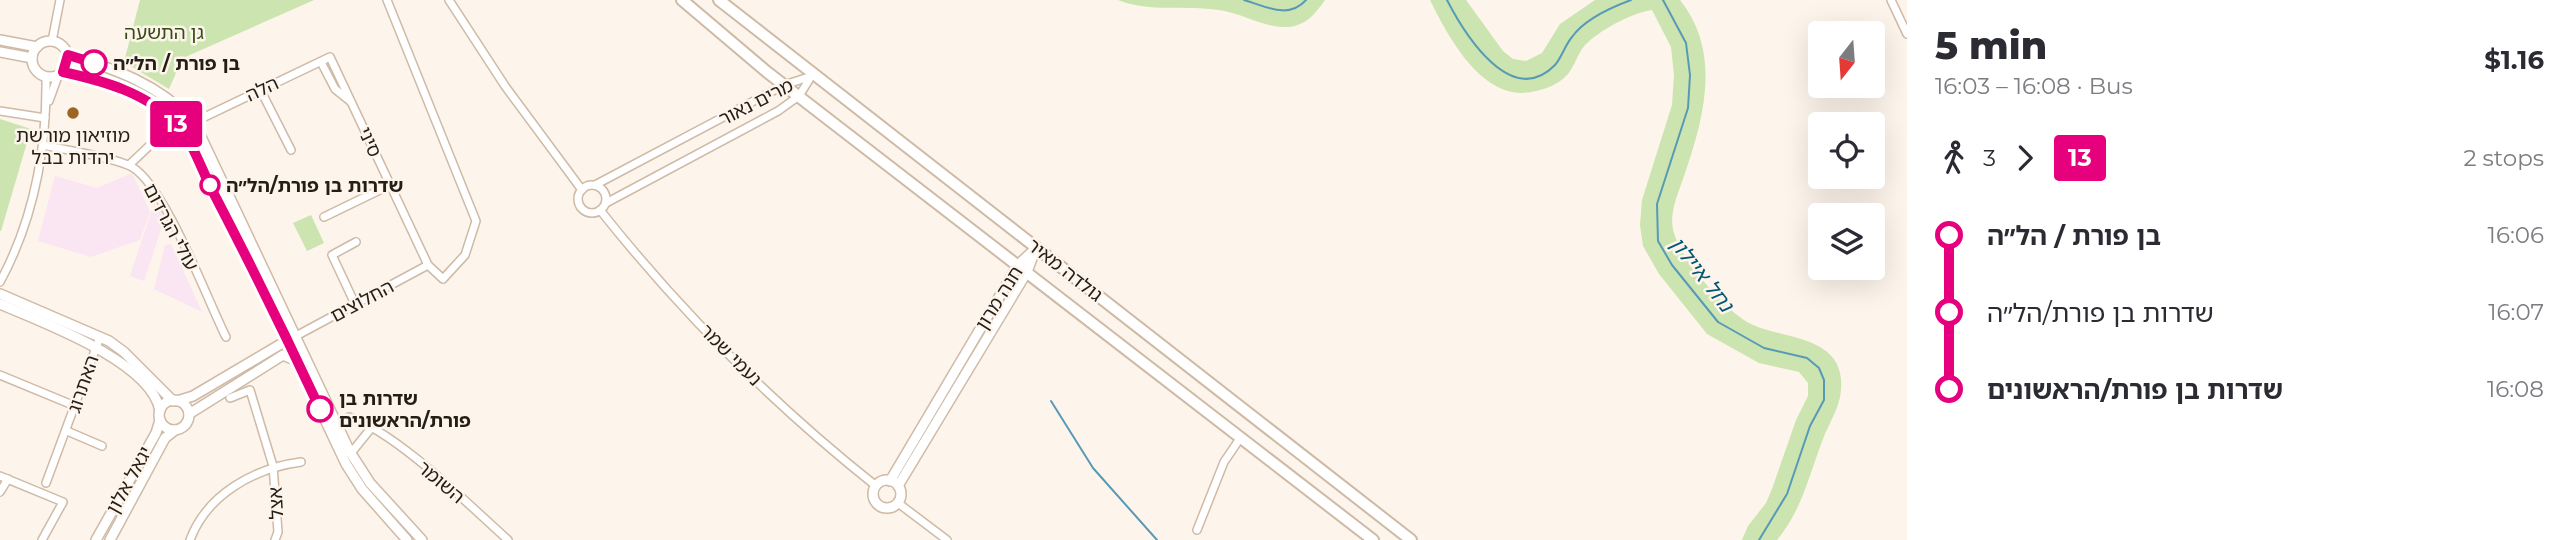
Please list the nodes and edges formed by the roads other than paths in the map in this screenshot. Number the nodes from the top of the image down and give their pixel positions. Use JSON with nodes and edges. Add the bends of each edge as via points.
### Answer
{"nodes":[{"id":1,"x":60,"y":0,"type":"edge"},
{"id":2,"x":387,"y":0,"type":"edge"},
{"id":3,"x":449,"y":0,"type":"edge"},
{"id":4,"x":682,"y":0,"type":"edge"},
{"id":5,"x":719,"y":0,"type":"edge"},
{"id":6,"x":1891,"y":0,"type":"edge"},
{"id":7,"x":1907,"y":34,"type":"edge"},
{"id":8,"x":0,"y":40,"type":"edge"},
{"id":9,"x":52,"y":41,"type":"junction"},
{"id":10,"x":37,"y":47,"type":"junction"},
{"id":11,"x":0,"y":52,"type":"edge"},
{"id":12,"x":68,"y":55,"type":"junction"},
{"id":13,"x":330,"y":57,"type":"joint"},
{"id":14,"x":32,"y":58,"type":"junction"},
{"id":15,"x":321,"y":62,"type":"junction"},
{"id":16,"x":60,"y":74,"type":"junction"},
{"id":17,"x":812,"y":75,"type":"junction"},
{"id":18,"x":46,"y":77,"type":"junction"},
{"id":19,"x":784,"y":85,"type":"junction"},
{"id":20,"x":260,"y":89,"type":"junction"},
{"id":21,"x":799,"y":96,"type":"junction"},
{"id":22,"x":351,"y":101,"type":"junction"},
{"id":23,"x":47,"y":108,"type":"junction"},
{"id":24,"x":0,"y":111,"type":"edge"},
{"id":25,"x":45,"y":118,"type":"junction"},
{"id":26,"x":194,"y":122,"type":"junction"},
{"id":27,"x":43,"y":145,"type":"junction"},
{"id":28,"x":149,"y":146,"type":"dead end"},
{"id":29,"x":291,"y":150,"type":"dead end"},
{"id":30,"x":129,"y":165,"type":"junction"},
{"id":31,"x":390,"y":185,"type":"junction"},
{"id":32,"x":595,"y":185,"type":"junction"},
{"id":33,"x":582,"y":190,"type":"junction"},
{"id":34,"x":606,"y":203,"type":"junction"},
{"id":35,"x":600,"y":210,"type":"junction"},
{"id":36,"x":324,"y":217,"type":"dead end"},
{"id":37,"x":356,"y":242,"type":"dead end"},
{"id":38,"x":1036,"y":248,"type":"junction"},
{"id":39,"x":428,"y":265,"type":"junction"},
{"id":40,"x":1022,"y":269,"type":"junction"},
{"id":41,"x":0,"y":282,"type":"edge"},
{"id":42,"x":0,"y":294,"type":"edge"},
{"id":43,"x":0,"y":304,"type":"edge"},
{"id":44,"x":355,"y":304,"type":"junction"},
{"id":45,"x":100,"y":337,"type":"junction"},
{"id":46,"x":226,"y":337,"type":"dead end"},
{"id":47,"x":292,"y":338,"type":"junction"},
{"id":48,"x":95,"y":348,"type":"junction"},
{"id":49,"x":297,"y":361,"type":"junction"},
{"id":50,"x":0,"y":375,"type":"edge"},
{"id":51,"x":227,"y":376,"type":"junction"},
{"id":52,"x":236,"y":382,"type":"junction"},
{"id":53,"x":247,"y":391,"type":"junction"},
{"id":54,"x":230,"y":398,"type":"dead end"},
{"id":55,"x":175,"y":401,"type":"junction"},
{"id":56,"x":75,"y":406,"type":"junction"},
{"id":57,"x":189,"y":414,"type":"junction"},
{"id":58,"x":160,"y":416,"type":"junction"},
{"id":59,"x":349,"y":416,"type":"dead end"},
{"id":60,"x":372,"y":427,"type":"junction"},
{"id":61,"x":175,"y":430,"type":"junction"},
{"id":62,"x":66,"y":431,"type":"junction"},
{"id":63,"x":1241,"y":437,"type":"junction"},
{"id":64,"x":102,"y":446,"type":"dead end"},
{"id":65,"x":351,"y":453,"type":"junction"},
{"id":66,"x":301,"y":462,"type":"dead end"},
{"id":67,"x":273,"y":466,"type":"junction"},
{"id":68,"x":4,"y":477,"type":"edge"},
{"id":69,"x":46,"y":483,"type":"dead end"},
{"id":70,"x":894,"y":484,"type":"junction"},
{"id":71,"x":876,"y":485,"type":"junction"},
{"id":72,"x":0,"y":492,"type":"edge"},
{"id":73,"x":898,"y":503,"type":"junction"},
{"id":74,"x":1197,"y":530,"type":"dead end"},
{"id":75,"x":419,"y":539,"type":"edge"},
{"id":76,"x":42,"y":540,"type":"edge"},
{"id":77,"x":96,"y":540,"type":"edge"},
{"id":78,"x":110,"y":540,"type":"edge"},
{"id":79,"x":190,"y":540,"type":"edge"},
{"id":80,"x":275,"y":540,"type":"edge"},
{"id":81,"x":407,"y":540,"type":"edge"},
{"id":82,"x":508,"y":540,"type":"edge"},
{"id":83,"x":947,"y":540,"type":"edge"},
{"id":84,"x":1373,"y":540,"type":"edge"},
{"id":85,"x":1411,"y":540,"type":"edge"}],
"edges":[{"from":1,"to":9,"type":"street"},
{"from":2,"to":39,"type":"street","via":[[476,221],[464,256],[443,279]]},
{"from":3,"to":33,"type":"street","via":[[518,105]]},
{"from":4,"to":19,"type":"main road","name":"גולדה מאיר"},
{"from":5,"to":17,"type":"main road","name":"גולדה מאיר"},
{"from":6,"to":7,"type":"street"},
{"from":8,"to":10,"type":"street"},
{"from":9,"to":10,"type":"street"},
{"from":9,"to":12,"type":"street"},
{"from":10,"to":14,"type":"street"},
{"from":11,"to":14,"type":"street"},
{"from":12,"to":16,"type":"street"},
{"from":12,"to":26,"type":"street","via":[[137,78]]},
{"from":13,"to":15,"type":"street","name":"הלה"},
{"from":13,"to":22,"type":"street","name":"סיני"},
{"from":14,"to":18,"type":"street","via":[[36,70]]},
{"from":15,"to":20,"type":"street","name":"הלה"},
{"from":15,"to":22,"type":"street","via":[[335,89]]},
{"from":16,"to":18,"type":"street"},
{"from":16,"to":23,"type":"street"},
{"from":16,"to":47,"type":"street","via":[[97,79],[127,91],[180,127]]},
{"from":17,"to":19,"type":"street","name":"מרים נאור"},
{"from":17,"to":21,"type":"street","name":"מרים נאור"},
{"from":17,"to":38,"type":"main road","name":"גולדה מאיר"},
{"from":18,"to":23,"type":"street"},
{"from":19,"to":21,"type":"main road","name":"גולדה מאיר"},
{"from":19,"to":32,"type":"street","name":"מרים נאור"},
{"from":20,"to":26,"type":"street","name":"הלה"},
{"from":20,"to":29,"type":"street"},
{"from":21,"to":34,"type":"street","name":"מרים נאור"},
{"from":21,"to":40,"type":"main road","name":"גולדה מאיר"},
{"from":22,"to":31,"type":"street","name":"סיני"},
{"from":23,"to":25,"type":"street"},
{"from":24,"to":25,"type":"street"},
{"from":25,"to":27,"type":"street"},
{"from":26,"to":47,"type":"street"},
{"from":27,"to":30,"type":"street","name":"עולי הגרדום"},
{"from":27,"to":41,"type":"street","via":[[28,219]]},
{"from":28,"to":30,"type":"street"},
{"from":30,"to":46,"type":"street","name":"עולי הגרדום","via":[[153,188]]},
{"from":31,"to":36,"type":"street"},
{"from":31,"to":39,"type":"street","name":"סיני"},
{"from":32,"to":33,"type":"street"},
{"from":32,"to":34,"type":"street","via":[[605,192]]},
{"from":33,"to":35,"type":"street","via":[[579,200],[583,209]]},
{"from":34,"to":35,"type":"street"},
{"from":35,"to":71,"type":"street","name":"נעמי שמר","via":[[716,341],[815,435]]},
{"from":37,"to":44,"type":"street","via":[[332,255]]},
{"from":38,"to":40,"type":"street","name":"חנה מרון"},
{"from":38,"to":85,"type":"main road","name":"גולדה מאיר"},
{"from":39,"to":44,"type":"street","name":"החלוצים"},
{"from":40,"to":63,"type":"main road","name":"גולדה מאיר"},
{"from":40,"to":70,"type":"street","name":"חנה מרון"},
{"from":42,"to":45,"type":"street"},
{"from":43,"to":48,"type":"street"},
{"from":44,"to":47,"type":"street","name":"החלוצים"},
{"from":45,"to":48,"type":"street","name":"האתרוג"},
{"from":45,"to":55,"type":"street","via":[[124,352]]},
{"from":47,"to":49,"type":"street"},
{"from":47,"to":51,"type":"street"},
{"from":47,"to":65,"type":"street"},
{"from":48,"to":56,"type":"street","name":"האתרוג"},
{"from":48,"to":58,"type":"street","via":[[144,384],[158,402]]},
{"from":49,"to":52,"type":"street","via":[[283,355]]},
{"from":49,"to":81,"type":"street","via":[[346,464]]},
{"from":50,"to":56,"type":"street"},
{"from":51,"to":52,"type":"street"},
{"from":51,"to":55,"type":"street"},
{"from":52,"to":53,"type":"street"},
{"from":52,"to":57,"type":"street"},
{"from":53,"to":54,"type":"street"},
{"from":53,"to":67,"type":"street","name":"אצל"},
{"from":55,"to":57,"type":"street","via":[[185,405]]},
{"from":55,"to":58,"type":"street","via":[[164,404]]},
{"from":56,"to":62,"type":"street","name":"האתרוג"},
{"from":57,"to":61,"type":"street","via":[[187,423]]},
{"from":58,"to":61,"type":"street","via":[[164,427]]},
{"from":58,"to":77,"type":"street","name":"יגאל אלון","via":[[156,433]]},
{"from":59,"to":60,"type":"street","name":"השומר"},
{"from":60,"to":65,"type":"street"},
{"from":60,"to":82,"type":"street","name":"השומר"},
{"from":61,"to":78,"type":"street","name":"יגאל אלון","via":[[165,438]]},
{"from":62,"to":64,"type":"street","name":"האתרוג"},
{"from":62,"to":69,"type":"street","name":"האתרוג"},
{"from":63,"to":74,"type":"street","via":[[1224,462]]},
{"from":63,"to":84,"type":"main road","name":"גולדה מאיר"},
{"from":65,"to":75,"type":"street","via":[[370,483]]},
{"from":66,"to":67,"type":"street"},
{"from":67,"to":79,"type":"street","via":[[225,493],[209,508]]},
{"from":67,"to":80,"type":"street","name":"אצל"},
{"from":68,"to":72,"type":"street"},
{"from":68,"to":76,"type":"street","via":[[63,502]]},
{"from":70,"to":71,"type":"street"},
{"from":70,"to":73,"type":"street","via":[[901,493]]},
{"from":71,"to":73,"type":"street","via":[[873,496],[878,505],[888,508]]},
{"from":73,"to":83,"type":"street"}]}
